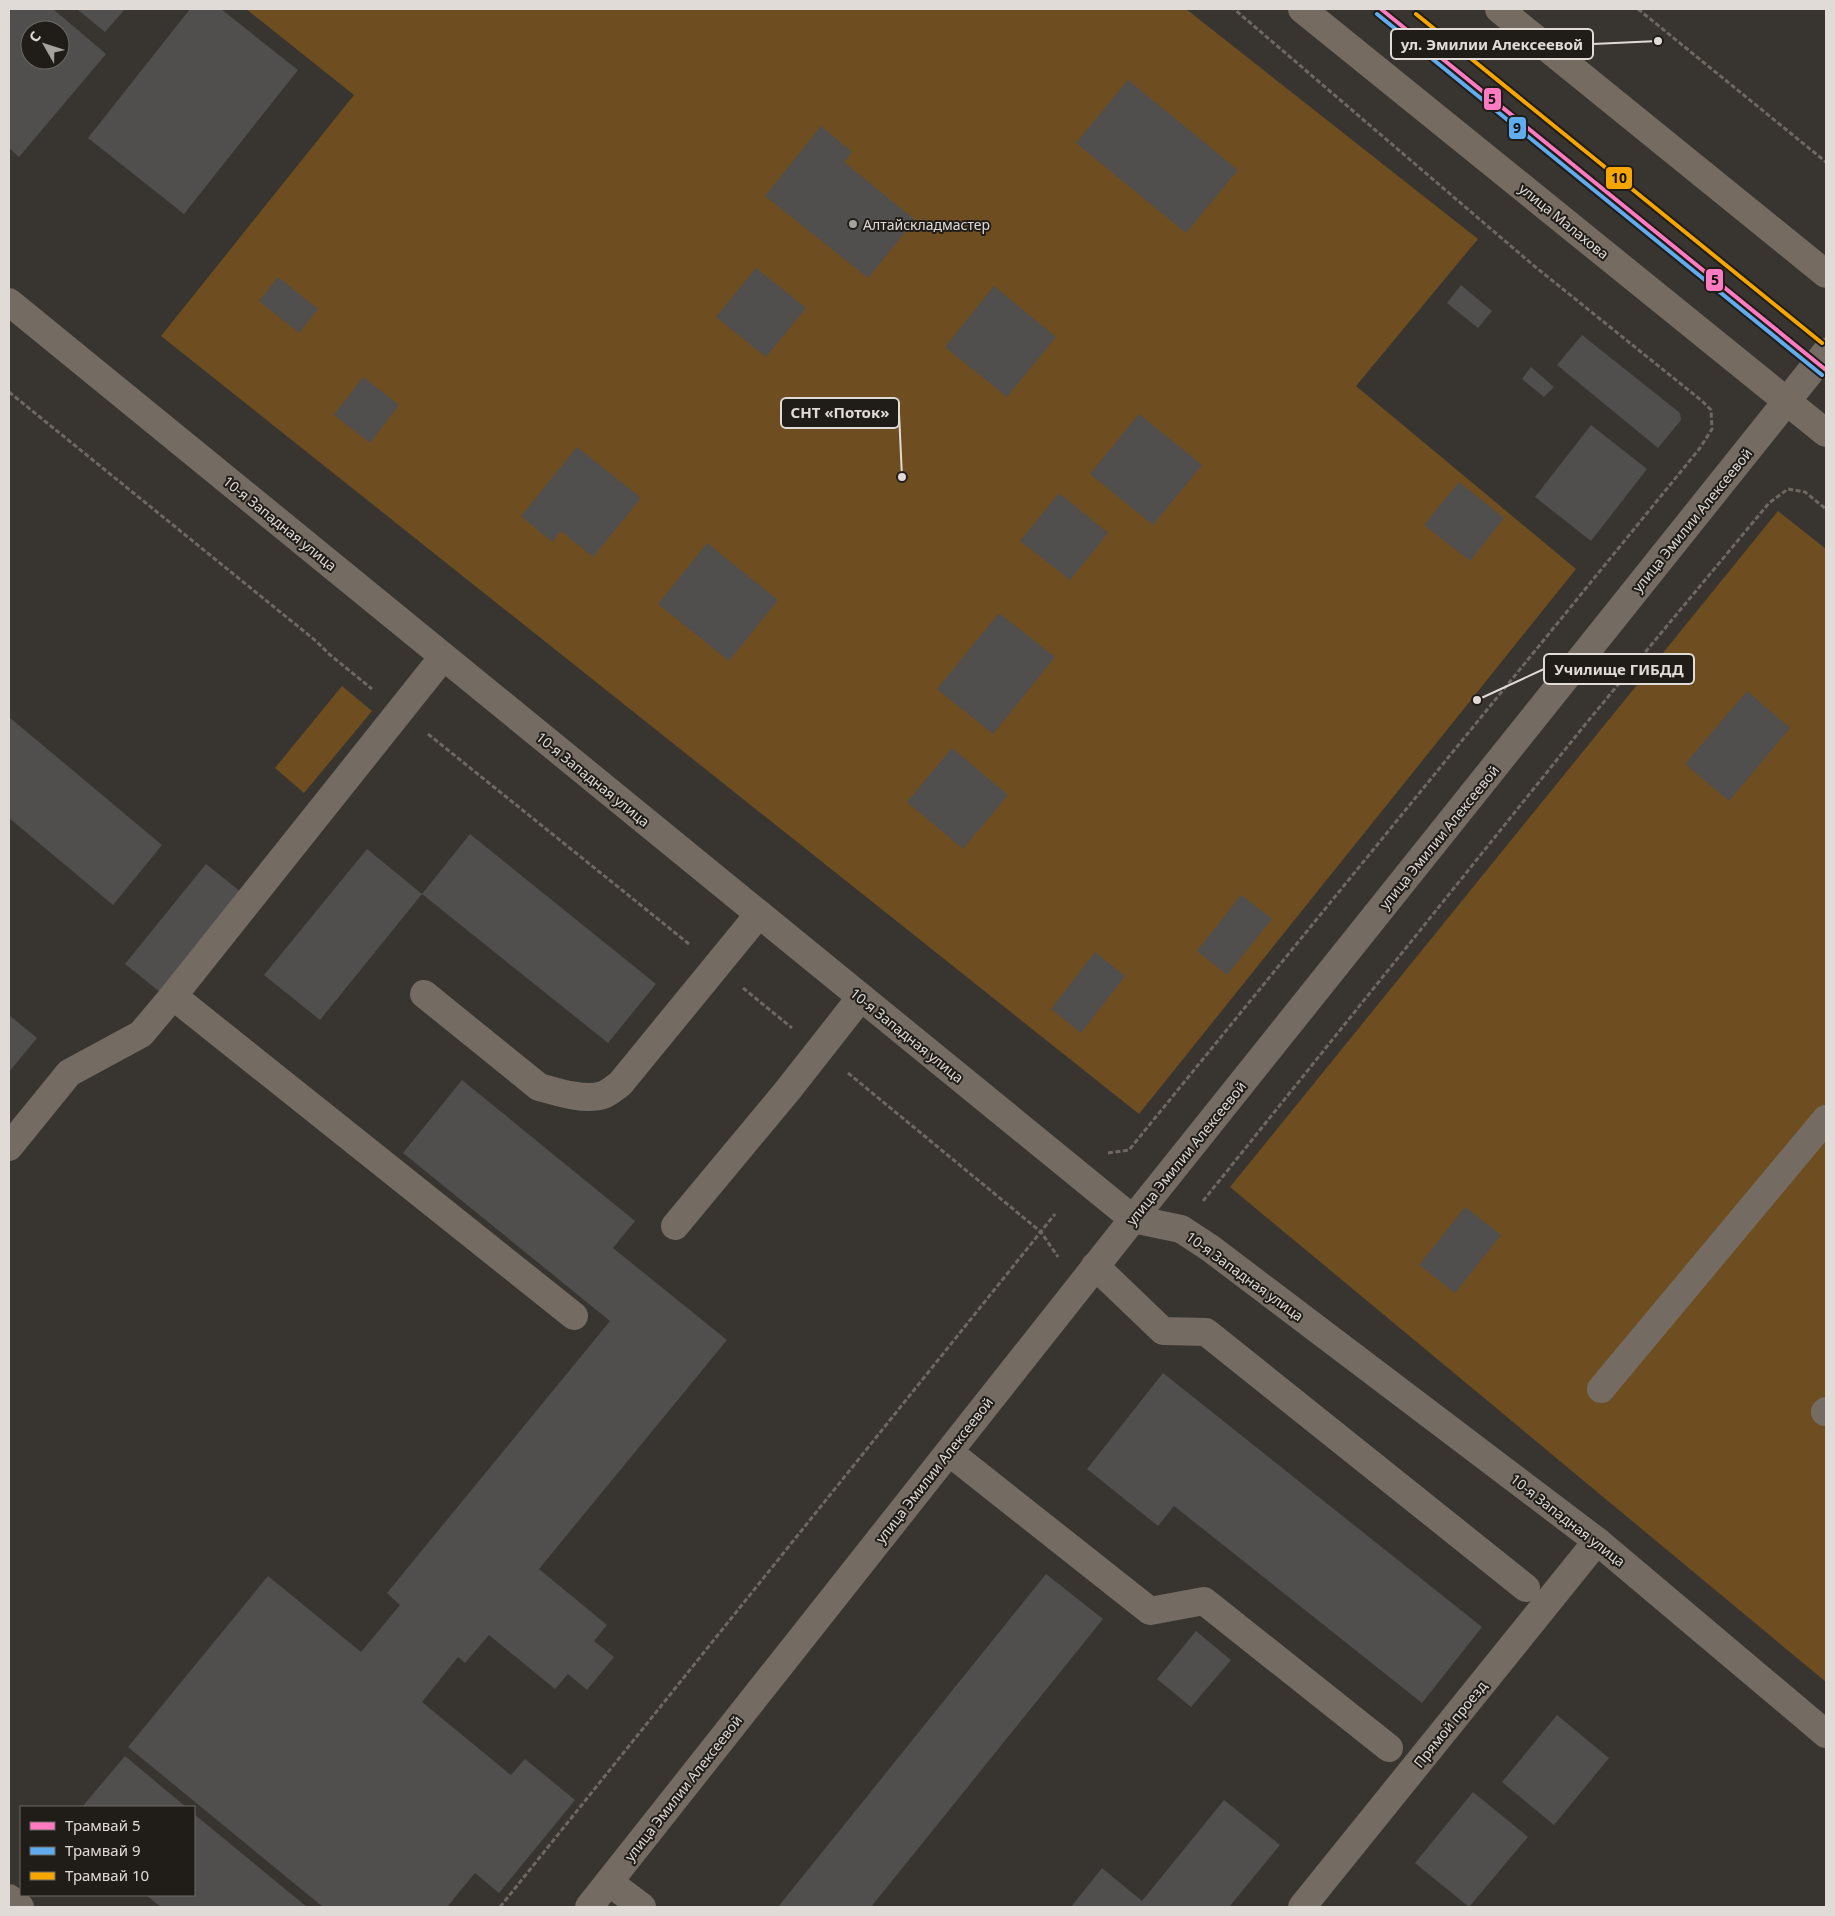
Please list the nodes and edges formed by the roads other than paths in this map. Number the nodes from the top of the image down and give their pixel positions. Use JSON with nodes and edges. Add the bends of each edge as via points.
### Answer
{"nodes":[{"id":1,"x":1302,"y":9,"type":"edge"},
{"id":2,"x":1499,"y":9,"type":"edge"},
{"id":3,"x":1826,"y":274,"type":"edge"},
{"id":4,"x":9,"y":302,"type":"edge"},
{"id":5,"x":1826,"y":352,"type":"edge"},
{"id":6,"x":1787,"y":401,"type":"junction"},
{"id":7,"x":1826,"y":433,"type":"edge"},
{"id":8,"x":443,"y":657,"type":"junction"},
{"id":9,"x":760,"y":914,"type":"junction"},
{"id":10,"x":424,"y":994,"type":"dead end"},
{"id":11,"x":173,"y":996,"type":"junction"},
{"id":12,"x":861,"y":997,"type":"junction"},
{"id":13,"x":1826,"y":1119,"type":"edge"},
{"id":14,"x":9,"y":1147,"type":"edge"},
{"id":15,"x":1133,"y":1219,"type":"junction"},
{"id":16,"x":675,"y":1226,"type":"dead end"},
{"id":17,"x":1095,"y":1266,"type":"junction"},
{"id":18,"x":574,"y":1316,"type":"dead end"},
{"id":19,"x":1601,"y":1389,"type":"dead end"},
{"id":20,"x":948,"y":1452,"type":"junction"},
{"id":21,"x":1597,"y":1541,"type":"junction"},
{"id":22,"x":1526,"y":1588,"type":"dead end"},
{"id":23,"x":1826,"y":1734,"type":"edge"},
{"id":24,"x":1388,"y":1748,"type":"dead end"},
{"id":25,"x":609,"y":1882,"type":"junction"},
{"id":26,"x":9,"y":1898,"type":"edge"},
{"id":27,"x":20,"y":1907,"type":"edge"},
{"id":28,"x":589,"y":1907,"type":"edge"},
{"id":29,"x":642,"y":1907,"type":"edge"},
{"id":30,"x":1302,"y":1907,"type":"edge"}],
"edges":[{"from":1,"to":6,"type":"main road","name":"улица Малахова"},
{"from":2,"to":3,"type":"main road"},
{"from":4,"to":8,"type":"street","name":"10-я Западная улица"},
{"from":5,"to":6,"type":"street","name":"улица Эмилии Алексеевой"},
{"from":6,"to":7,"type":"main road","name":"улица Малахова"},
{"from":6,"to":15,"type":"street","name":"улица Эмилии Алексеевой"},
{"from":8,"to":9,"type":"street","name":"10-я Западная улица"},
{"from":8,"to":11,"type":"street"},
{"from":9,"to":10,"type":"street","via":[[620,1084],[602,1095],[561,1094],[539,1087]]},
{"from":9,"to":12,"type":"street","name":"10-я Западная улица"},
{"from":11,"to":14,"type":"street","via":[[141,1034],[68,1073]]},
{"from":11,"to":18,"type":"street"},
{"from":12,"to":15,"type":"street","name":"10-я Западная улица"},
{"from":12,"to":16,"type":"street"},
{"from":13,"to":19,"type":"street"},
{"from":15,"to":17,"type":"street","name":"улица Эмилии Алексеевой"},
{"from":15,"to":21,"type":"street","name":"10-я Западная улица","via":[[1180,1229],[1210,1248]]},
{"from":17,"to":20,"type":"street","name":"улица Эмилии Алексеевой"},
{"from":17,"to":22,"type":"street","via":[[1163,1331],[1206,1332]]},
{"from":20,"to":24,"type":"street","via":[[1150,1611],[1204,1600]]},
{"from":20,"to":25,"type":"street","name":"улица Эмилии Алексеевой"},
{"from":21,"to":23,"type":"street","name":"10-я Западная улица"},
{"from":21,"to":30,"type":"street","name":"Прямой проезд"},
{"from":25,"to":28,"type":"street","name":"улица Эмилии Алексеевой"},
{"from":25,"to":29,"type":"street"},
{"from":26,"to":27,"type":"street"}]}
